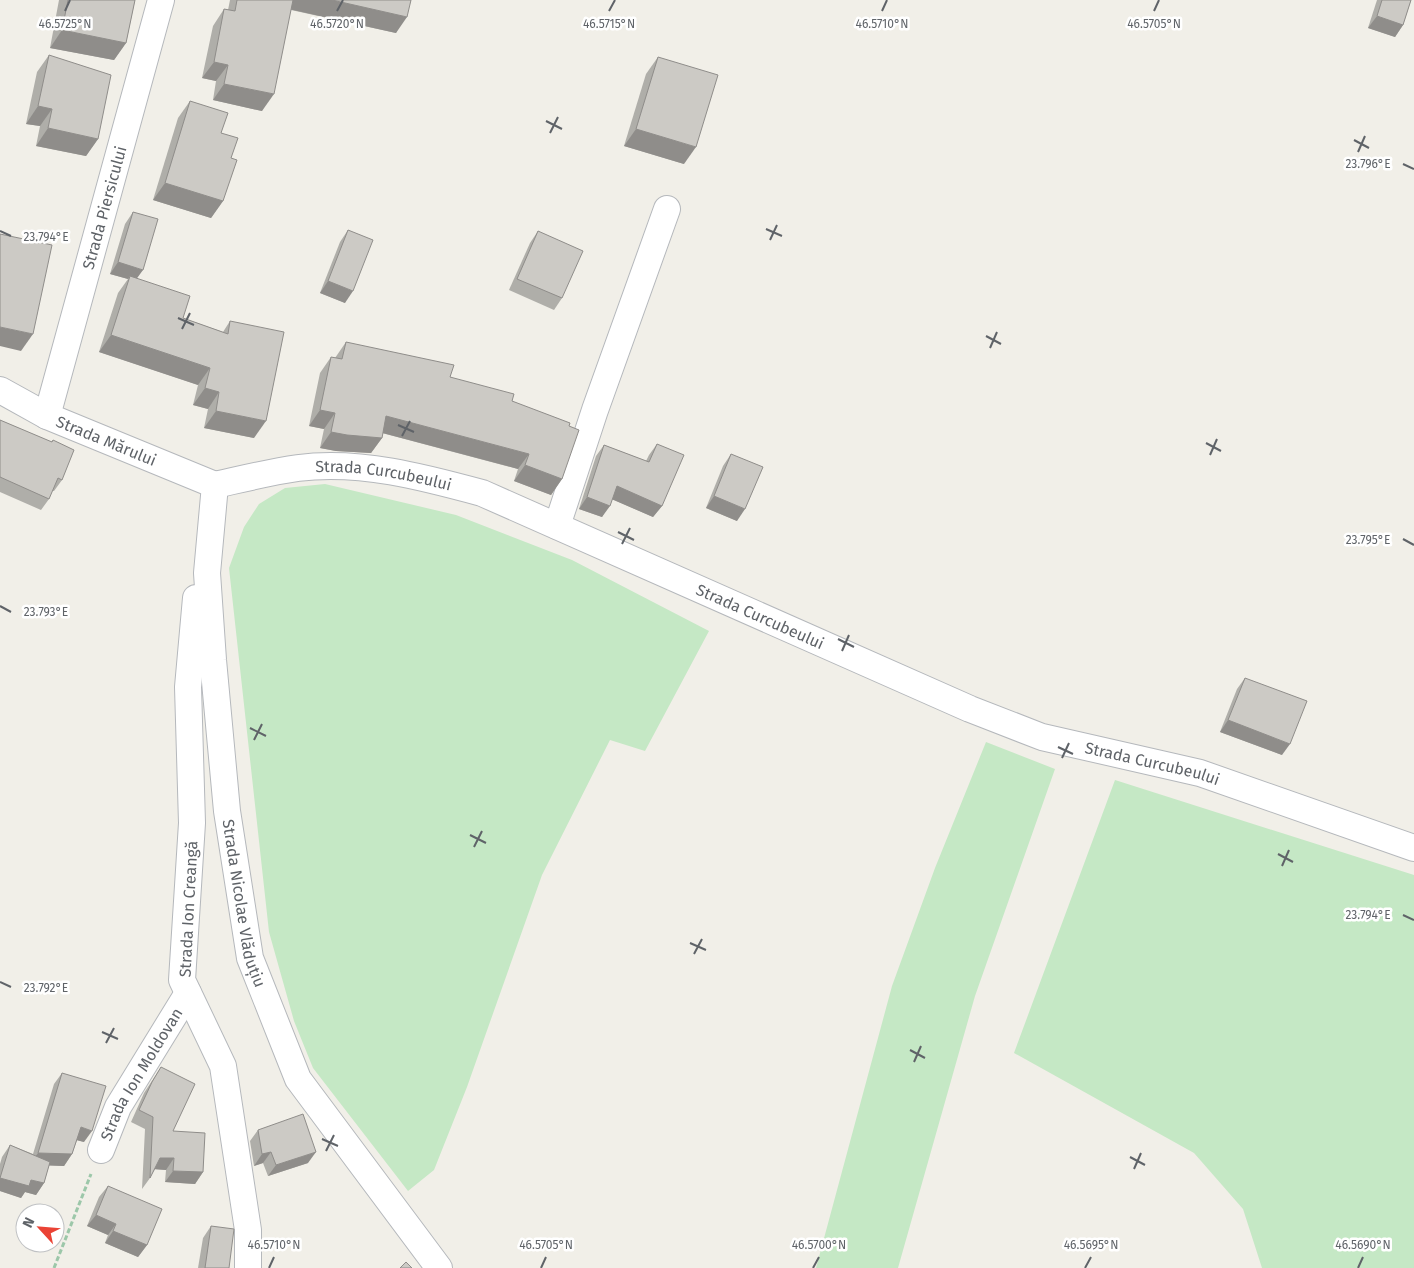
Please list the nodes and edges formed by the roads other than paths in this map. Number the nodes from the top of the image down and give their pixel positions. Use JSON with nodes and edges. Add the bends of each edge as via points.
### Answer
{"nodes":[{"id":1,"x":161,"y":0,"type":"edge"},
{"id":2,"x":667,"y":209,"type":"dead end"},
{"id":3,"x":0,"y":390,"type":"edge"},
{"id":4,"x":47,"y":416,"type":"junction"},
{"id":5,"x":215,"y":485,"type":"junction"},
{"id":6,"x":557,"y":526,"type":"junction"},
{"id":7,"x":207,"y":573,"type":"junction"},
{"id":8,"x":1414,"y":848,"type":"edge"},
{"id":9,"x":188,"y":993,"type":"junction"},
{"id":10,"x":101,"y":1150,"type":"road end"},
{"id":11,"x":248,"y":1268,"type":"edge"},
{"id":12,"x":439,"y":1268,"type":"edge"}],
"edges":[{"from":1,"to":4,"type":"street","name":"Strada Piersicului"},
{"from":2,"to":6,"type":"street"},
{"from":3,"to":4,"type":"street","name":"Strada Mărului"},
{"from":4,"to":5,"type":"street","name":"Strada Mărului"},
{"from":5,"to":6,"type":"street","name":"Strada Curcubeului","via":[[298,468],[353,467],[426,478],[482,494]]},
{"from":5,"to":7,"type":"street","name":"Strada Nicolae Vlăduțiu"},
{"from":6,"to":8,"type":"street","name":"Strada Curcubeului","via":[[970,709],[1042,737],[1200,773]]},
{"from":7,"to":9,"type":"street","name":"Strada Ion Creangă","via":[[196,593],[188,688],[192,822],[182,980]]},
{"from":7,"to":12,"type":"street","name":"Strada Nicolae Vlăduțiu","via":[[226,811],[250,958],[298,1080]]},
{"from":9,"to":10,"type":"street","name":"Strada Ion Moldovan","via":[[118,1107]]},
{"from":9,"to":11,"type":"street","name":"Strada Ion Creangă","via":[[222,1066],[248,1230]]}]}
